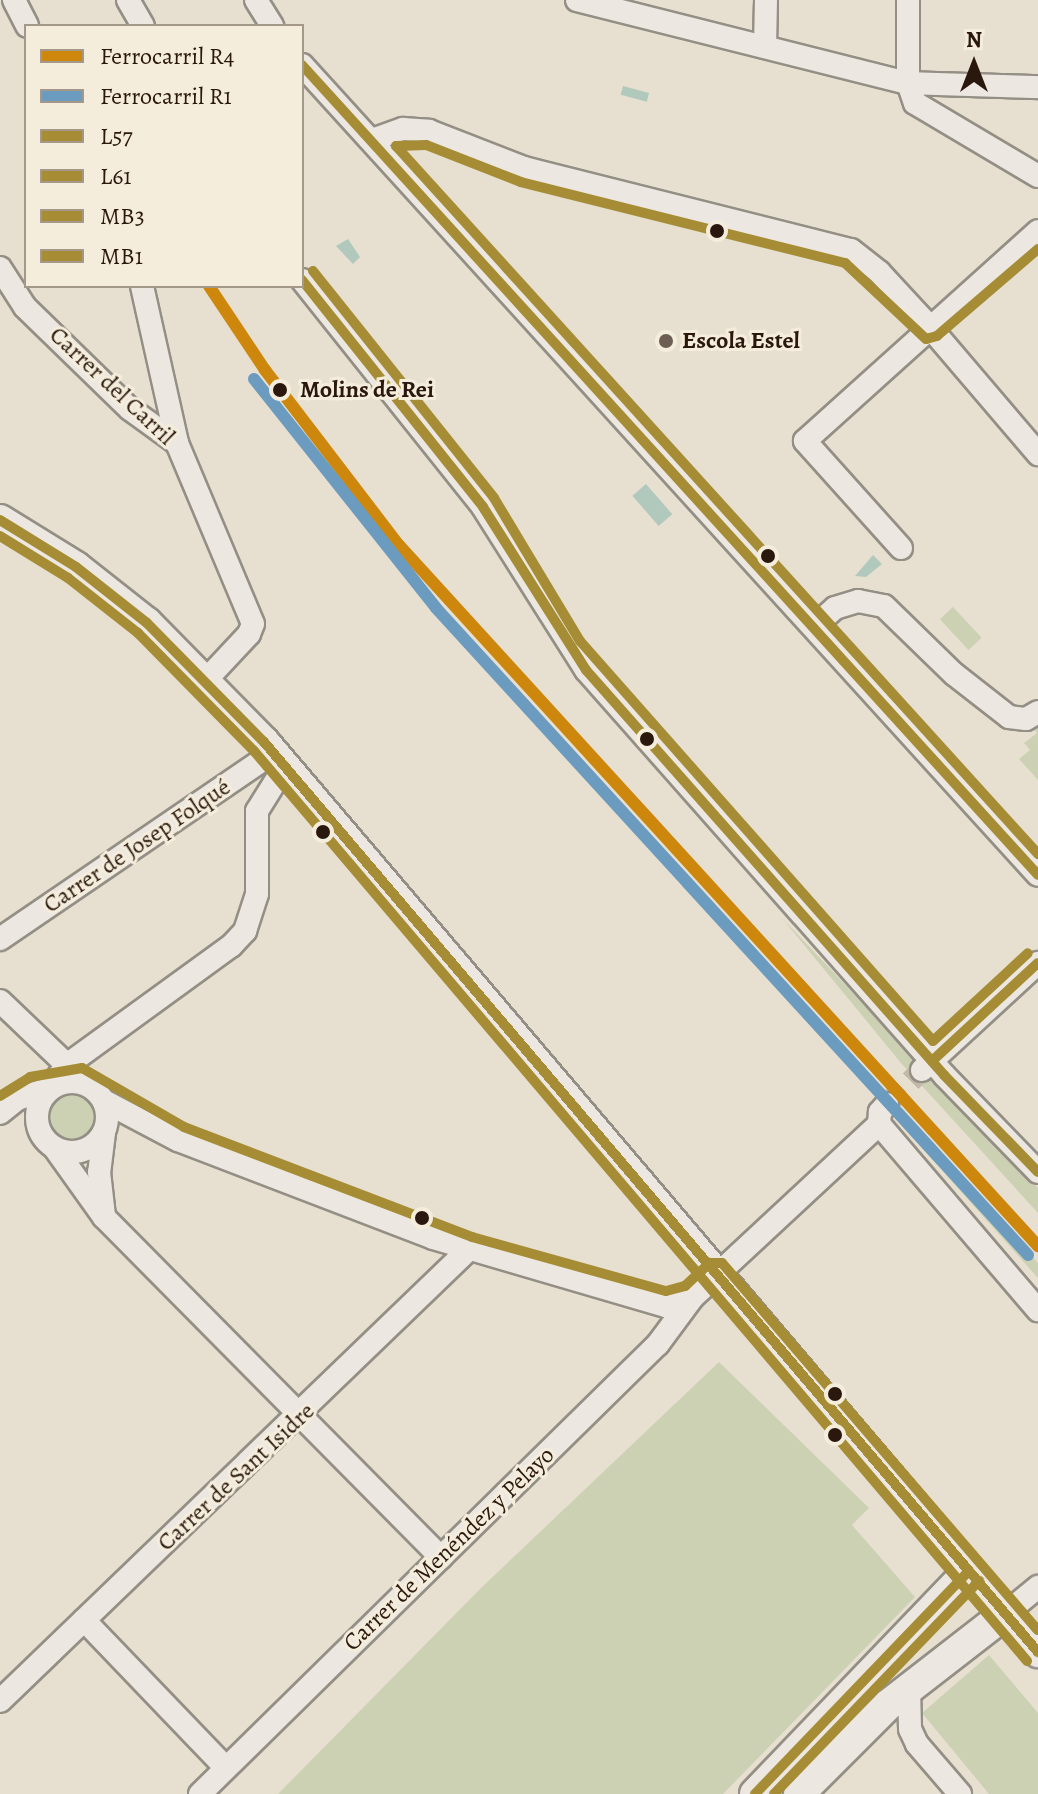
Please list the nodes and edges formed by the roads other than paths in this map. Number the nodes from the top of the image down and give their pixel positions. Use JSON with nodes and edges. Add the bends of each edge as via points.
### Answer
{"nodes":[{"id":1,"x":14,"y":0,"type":"edge"},
{"id":2,"x":128,"y":0,"type":"edge"},
{"id":3,"x":256,"y":0,"type":"edge"},
{"id":4,"x":577,"y":0,"type":"edge"},
{"id":5,"x":766,"y":0,"type":"edge"},
{"id":6,"x":908,"y":0,"type":"edge"},
{"id":7,"x":630,"y":7,"type":"edge"},
{"id":8,"x":26,"y":24,"type":"edge"},
{"id":9,"x":142,"y":24,"type":"edge"},
{"id":10,"x":271,"y":24,"type":"edge"},
{"id":11,"x":765,"y":47,"type":"junction"},
{"id":12,"x":304,"y":67,"type":"edge"},
{"id":13,"x":908,"y":83,"type":"junction"},
{"id":14,"x":1038,"y":87,"type":"edge"},
{"id":15,"x":372,"y":140,"type":"junction"},
{"id":16,"x":1038,"y":176,"type":"edge"},
{"id":17,"x":1038,"y":231,"type":"edge"},
{"id":18,"x":0,"y":268,"type":"edge"},
{"id":19,"x":304,"y":283,"type":"edge"},
{"id":20,"x":142,"y":288,"type":"edge"},
{"id":21,"x":928,"y":325,"type":"junction"},
{"id":22,"x":177,"y":443,"type":"junction"},
{"id":23,"x":1038,"y":454,"type":"edge"},
{"id":24,"x":0,"y":520,"type":"edge"},
{"id":25,"x":901,"y":548,"type":"dead end"},
{"id":26,"x":815,"y":626,"type":"junction"},
{"id":27,"x":206,"y":680,"type":"junction"},
{"id":28,"x":1038,"y":712,"type":"edge"},
{"id":29,"x":279,"y":759,"type":"junction"},
{"id":30,"x":1038,"y":875,"type":"edge"},
{"id":31,"x":0,"y":939,"type":"edge"},
{"id":32,"x":1038,"y":963,"type":"edge"},
{"id":33,"x":0,"y":1001,"type":"edge"},
{"id":34,"x":67,"y":1065,"type":"junction"},
{"id":35,"x":926,"y":1066,"type":"junction"},
{"id":36,"x":53,"y":1087,"type":"junction"},
{"id":37,"x":104,"y":1101,"type":"junction"},
{"id":38,"x":0,"y":1115,"type":"edge"},
{"id":39,"x":104,"y":1133,"type":"junction"},
{"id":40,"x":49,"y":1143,"type":"junction"},
{"id":41,"x":1038,"y":1171,"type":"edge"},
{"id":42,"x":104,"y":1217,"type":"junction"},
{"id":43,"x":468,"y":1250,"type":"junction"},
{"id":44,"x":716,"y":1276,"type":"junction"},
{"id":45,"x":692,"y":1298,"type":"junction"},
{"id":46,"x":1038,"y":1310,"type":"edge"},
{"id":47,"x":299,"y":1417,"type":"junction"},
{"id":48,"x":441,"y":1557,"type":"junction"},
{"id":49,"x":969,"y":1571,"type":"junction"},
{"id":50,"x":1038,"y":1587,"type":"edge"},
{"id":51,"x":1005,"y":1614,"type":"junction"},
{"id":52,"x":84,"y":1620,"type":"junction"},
{"id":53,"x":1038,"y":1652,"type":"edge"},
{"id":54,"x":909,"y":1688,"type":"junction"},
{"id":55,"x":0,"y":1701,"type":"edge"},
{"id":56,"x":226,"y":1768,"type":"junction"},
{"id":57,"x":200,"y":1794,"type":"edge"},
{"id":58,"x":755,"y":1794,"type":"edge"},
{"id":59,"x":799,"y":1794,"type":"edge"},
{"id":60,"x":960,"y":1794,"type":"edge"}],
"edges":[{"from":1,"to":8,"type":"street"},
{"from":2,"to":9,"type":"street"},
{"from":3,"to":10,"type":"street"},
{"from":4,"to":7,"type":"street"},
{"from":5,"to":11,"type":"street"},
{"from":6,"to":13,"type":"street"},
{"from":7,"to":11,"type":"street"},
{"from":11,"to":13,"type":"street"},
{"from":12,"to":15,"type":"street"},
{"from":13,"to":14,"type":"street"},
{"from":13,"to":16,"type":"street","via":[[915,103]]},
{"from":15,"to":21,"type":"street","via":[[403,129],[429,131],[524,168],[851,250]]},
{"from":15,"to":26,"type":"street"},
{"from":17,"to":21,"type":"street"},
{"from":18,"to":22,"type":"street","name":"Carrer del Carril","via":[[25,307],[130,409]]},
{"from":19,"to":35,"type":"street","via":[[483,507],[569,649]]},
{"from":20,"to":22,"type":"street"},
{"from":21,"to":23,"type":"street"},
{"from":21,"to":25,"type":"street","via":[[805,441]]},
{"from":22,"to":27,"type":"street","name":"Carrer del Carril","via":[[253,624]]},
{"from":24,"to":27,"type":"main road","via":[[119,600]]},
{"from":26,"to":28,"type":"street","via":[[835,608],[858,601],[884,606],[954,674],[1009,717],[1026,719]]},
{"from":26,"to":30,"type":"street"},
{"from":27,"to":29,"type":"main road"},
{"from":29,"to":31,"type":"street","name":"Carrer de Josep Folqué"},
{"from":29,"to":34,"type":"street","via":[[257,811],[257,894],[245,931]]},
{"from":29,"to":44,"type":"main road"},
{"from":32,"to":35,"type":"street"},
{"from":33,"to":34,"type":"street"},
{"from":34,"to":36,"type":"street"},
{"from":35,"to":41,"type":"street"},
{"from":36,"to":37,"type":"street","via":[[79,1082]]},
{"from":36,"to":38,"type":"street","via":[[25,1094]]},
{"from":36,"to":40,"type":"street","via":[[38,1110]]},
{"from":37,"to":39,"type":"street"},
{"from":37,"to":43,"type":"street","via":[[178,1140]]},
{"from":38,"to":40,"type":"street","via":[[25,1119]]},
{"from":39,"to":40,"type":"street","via":[[87,1149]]},
{"from":39,"to":42,"type":"street","via":[[99,1172]]},
{"from":40,"to":42,"type":"street"},
{"from":42,"to":47,"type":"street"},
{"from":43,"to":45,"type":"street","via":[[655,1305],[673,1306]]},
{"from":43,"to":47,"type":"street","name":"Carrer de Sant Isidre"},
{"from":44,"to":45,"type":"street","name":"Carrer de Menéndez y Pelayo"},
{"from":44,"to":46,"type":"street","name":"Carrer de Menéndez y Pelayo","via":[[883,1114]]},
{"from":44,"to":49,"type":"main road"},
{"from":45,"to":48,"type":"street","name":"Carrer de Menéndez y Pelayo","via":[[658,1344]]},
{"from":47,"to":48,"type":"street"},
{"from":47,"to":52,"type":"street","name":"Carrer de Sant Isidre"},
{"from":48,"to":56,"type":"street","name":"Carrer de Menéndez y Pelayo"},
{"from":49,"to":51,"type":"main road"},
{"from":49,"to":58,"type":"main road"},
{"from":50,"to":51,"type":"street"},
{"from":51,"to":53,"type":"main road"},
{"from":51,"to":54,"type":"main road"},
{"from":52,"to":55,"type":"street","name":"Carrer de Sant Isidre"},
{"from":52,"to":56,"type":"street"},
{"from":54,"to":59,"type":"main road"},
{"from":54,"to":60,"type":"street","via":[[910,1729],[917,1744]]},
{"from":56,"to":57,"type":"street","name":"Carrer de Menéndez y Pelayo"}]}
